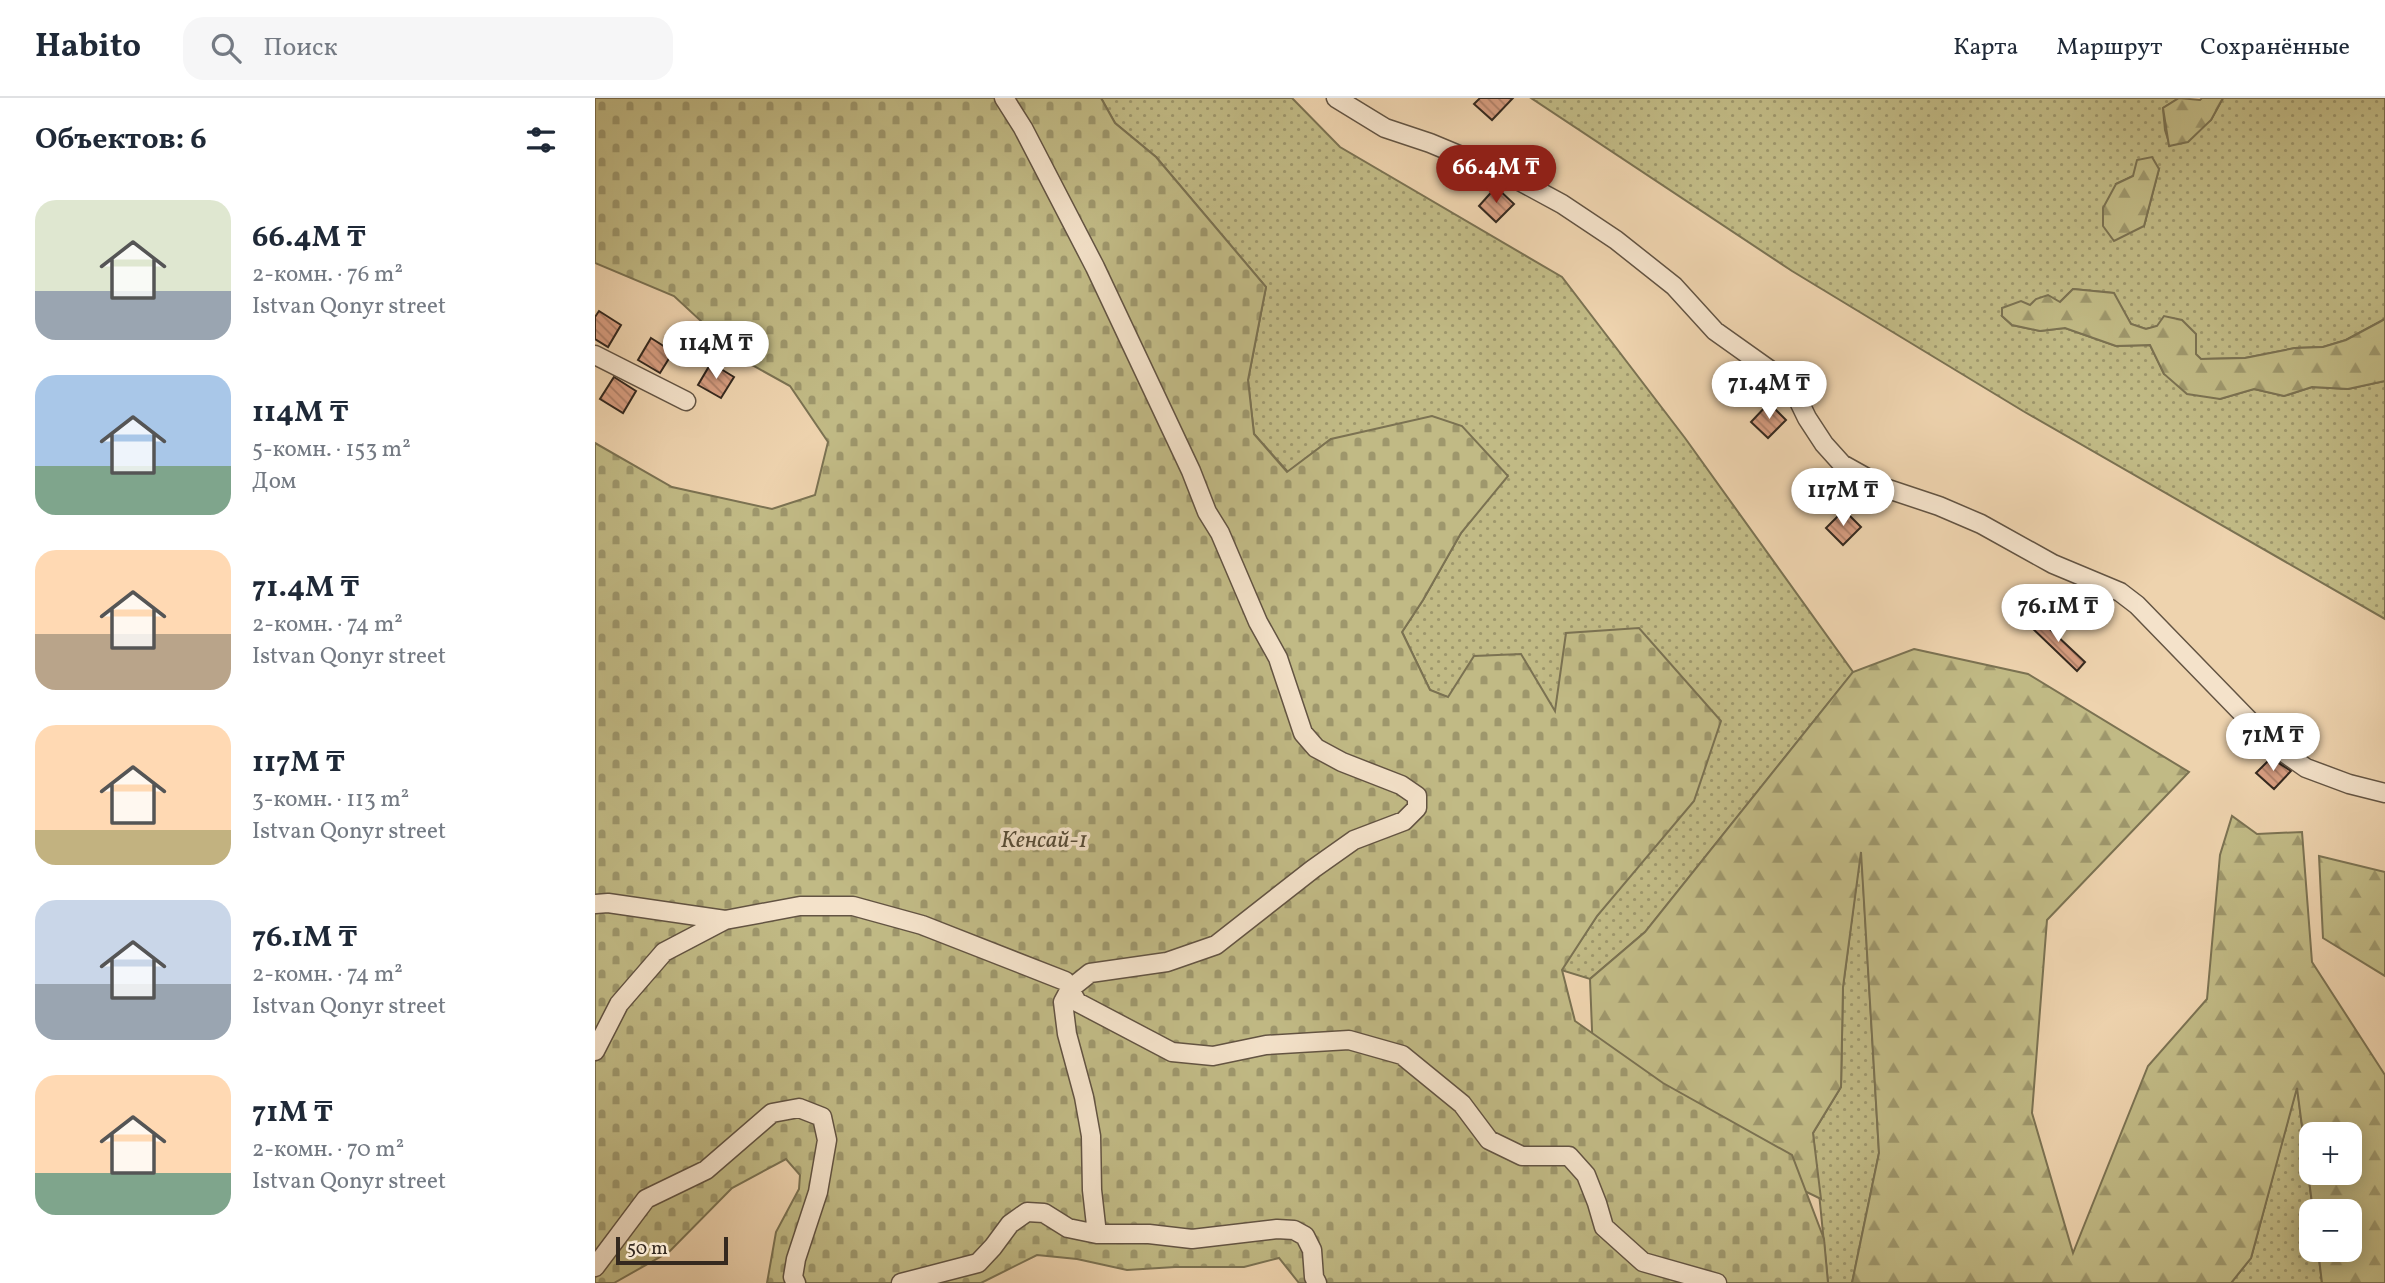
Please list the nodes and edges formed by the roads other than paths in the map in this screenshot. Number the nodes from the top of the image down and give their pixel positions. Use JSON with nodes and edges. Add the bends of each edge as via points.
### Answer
{"nodes":[{"id":1,"x":1004,"y":98,"type":"edge"},
{"id":2,"x":1336,"y":98,"type":"edge"},
{"id":3,"x":595,"y":355,"type":"edge"},
{"id":4,"x":685,"y":401,"type":"dead end"},
{"id":5,"x":2385,"y":793,"type":"edge"},
{"id":6,"x":595,"y":904,"type":"edge"},
{"id":7,"x":725,"y":920,"type":"junction"},
{"id":8,"x":1070,"y":989,"type":"junction"},
{"id":9,"x":595,"y":1051,"type":"edge"},
{"id":10,"x":1097,"y":1234,"type":"junction"},
{"id":11,"x":595,"y":1267,"type":"edge"},
{"id":12,"x":796,"y":1283,"type":"edge"},
{"id":13,"x":901,"y":1283,"type":"edge"},
{"id":14,"x":1317,"y":1283,"type":"edge"},
{"id":15,"x":1717,"y":1283,"type":"edge"}],
"edges":[{"from":1,"to":8,"type":"street","via":[[1095,267],[1278,657],[1303,733],[1316,748],[1417,796],[1417,808],[1404,821],[1355,840],[1216,945],[1167,962],[1090,973]]},
{"from":2,"to":5,"type":"street","via":[[1385,128],[1514,178],[1562,204],[1616,240],[1674,286],[1715,331],[1791,385],[1824,444],[1842,464],[1885,488],[1981,524],[2053,564],[2120,592],[2273,745],[2307,768]]},
{"from":3,"to":4,"type":"street"},
{"from":6,"to":7,"type":"street"},
{"from":7,"to":8,"type":"street","via":[[800,906],[853,906],[922,925],[1028,964],[1065,981]]},
{"from":7,"to":9,"type":"street","via":[[664,952],[619,1004]]},
{"from":8,"to":10,"type":"street","via":[[1063,1002],[1091,1136]]},
{"from":8,"to":15,"type":"street","via":[[1077,1002],[1172,1052],[1213,1056],[1266,1045],[1349,1040],[1402,1055],[1462,1104],[1489,1140],[1522,1156],[1569,1156],[1586,1175],[1604,1227],[1643,1262]]},
{"from":10,"to":13,"type":"street","via":[[1068,1228],[1044,1213],[1027,1212],[1010,1224],[978,1263]]},
{"from":10,"to":14,"type":"street","via":[[1192,1239],[1294,1230],[1305,1236],[1312,1250]]},
{"from":11,"to":12,"type":"street","via":[[646,1199],[706,1170],[772,1113],[799,1108],[823,1117],[827,1140],[818,1192],[796,1259]]}]}
